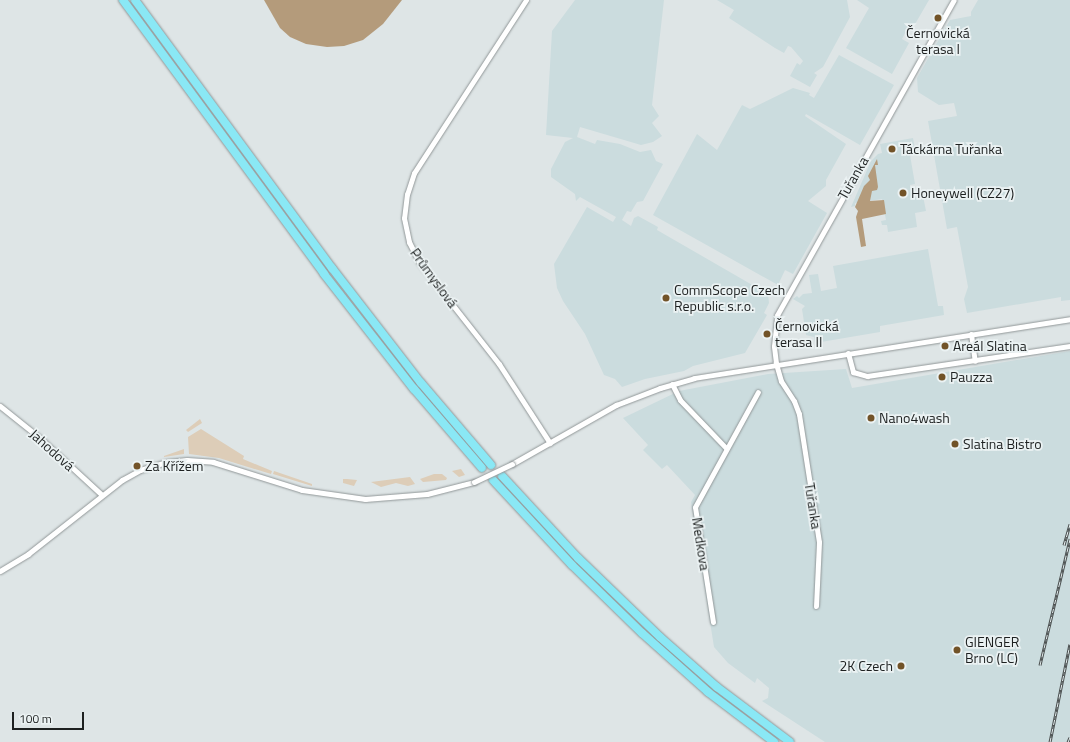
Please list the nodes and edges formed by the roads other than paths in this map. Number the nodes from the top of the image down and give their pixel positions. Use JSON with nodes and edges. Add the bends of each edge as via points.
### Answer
{"nodes":[{"id":1,"x":118,"y":0,"type":"edge"},
{"id":2,"x":123,"y":0,"type":"edge"},
{"id":3,"x":135,"y":0,"type":"edge"},
{"id":4,"x":526,"y":0,"type":"edge"},
{"id":5,"x":954,"y":0,"type":"edge"},
{"id":6,"x":169,"y":61,"type":"junction"},
{"id":7,"x":1070,"y":319,"type":"edge"},
{"id":8,"x":971,"y":334,"type":"junction"},
{"id":9,"x":1070,"y":346,"type":"edge"},
{"id":10,"x":848,"y":353,"type":"junction"},
{"id":11,"x":975,"y":361,"type":"junction"},
{"id":12,"x":776,"y":363,"type":"junction"},
{"id":13,"x":672,"y":384,"type":"junction"},
{"id":14,"x":758,"y":392,"type":"dead end"},
{"id":15,"x":0,"y":406,"type":"edge"},
{"id":16,"x":550,"y":443,"type":"junction"},
{"id":17,"x":726,"y":448,"type":"junction"},
{"id":18,"x":491,"y":465,"type":"dead end"},
{"id":19,"x":482,"y":468,"type":"dead end"},
{"id":20,"x":502,"y":476,"type":"dead end"},
{"id":21,"x":493,"y":480,"type":"dead end"},
{"id":22,"x":102,"y":495,"type":"junction"},
{"id":23,"x":0,"y":571,"type":"edge"},
{"id":24,"x":816,"y":606,"type":"dead end"},
{"id":25,"x":713,"y":622,"type":"dead end"},
{"id":26,"x":774,"y":742,"type":"edge"},
{"id":27,"x":790,"y":742,"type":"edge"}],
"edges":[{"from":1,"to":6,"type":"highway","via":[[149,41]]},
{"from":2,"to":6,"type":"highway"},
{"from":3,"to":18,"type":"highway","via":[[332,268],[421,383]]},
{"from":4,"to":16,"type":"street","name":"Průmyslová","via":[[414,173],[407,194],[404,218],[409,242],[419,262],[499,364]]},
{"from":5,"to":12,"type":"street","name":"Tuřanka","via":[[782,305],[776,324]]},
{"from":6,"to":19,"type":"highway","via":[[324,274],[401,372]]},
{"from":7,"to":8,"type":"street"},
{"from":8,"to":10,"type":"street"},
{"from":8,"to":11,"type":"street"},
{"from":9,"to":11,"type":"street"},
{"from":10,"to":11,"type":"street","via":[[853,372],[861,376]]},
{"from":10,"to":12,"type":"street"},
{"from":12,"to":13,"type":"street"},
{"from":12,"to":24,"type":"street","name":"Tuřanka","via":[[781,381],[799,414],[819,542]]},
{"from":13,"to":16,"type":"street","via":[[616,405]]},
{"from":13,"to":17,"type":"street","via":[[680,400]]},
{"from":14,"to":17,"type":"street","name":"Medkova"},
{"from":15,"to":22,"type":"street","name":"Jahodová","via":[[40,438]]},
{"from":16,"to":22,"type":"street","bridge":true,"via":[[474,482],[442,491],[402,497],[350,498],[302,490],[225,465],[187,460],[161,463],[140,470]]},
{"from":17,"to":25,"type":"street","name":"Medkova","via":[[695,507]]},
{"from":20,"to":27,"type":"highway","via":[[578,558],[660,637],[718,688]]},
{"from":21,"to":26,"type":"highway","via":[[572,565],[642,633],[708,692]]},
{"from":22,"to":23,"type":"street","via":[[28,554]]}]}
